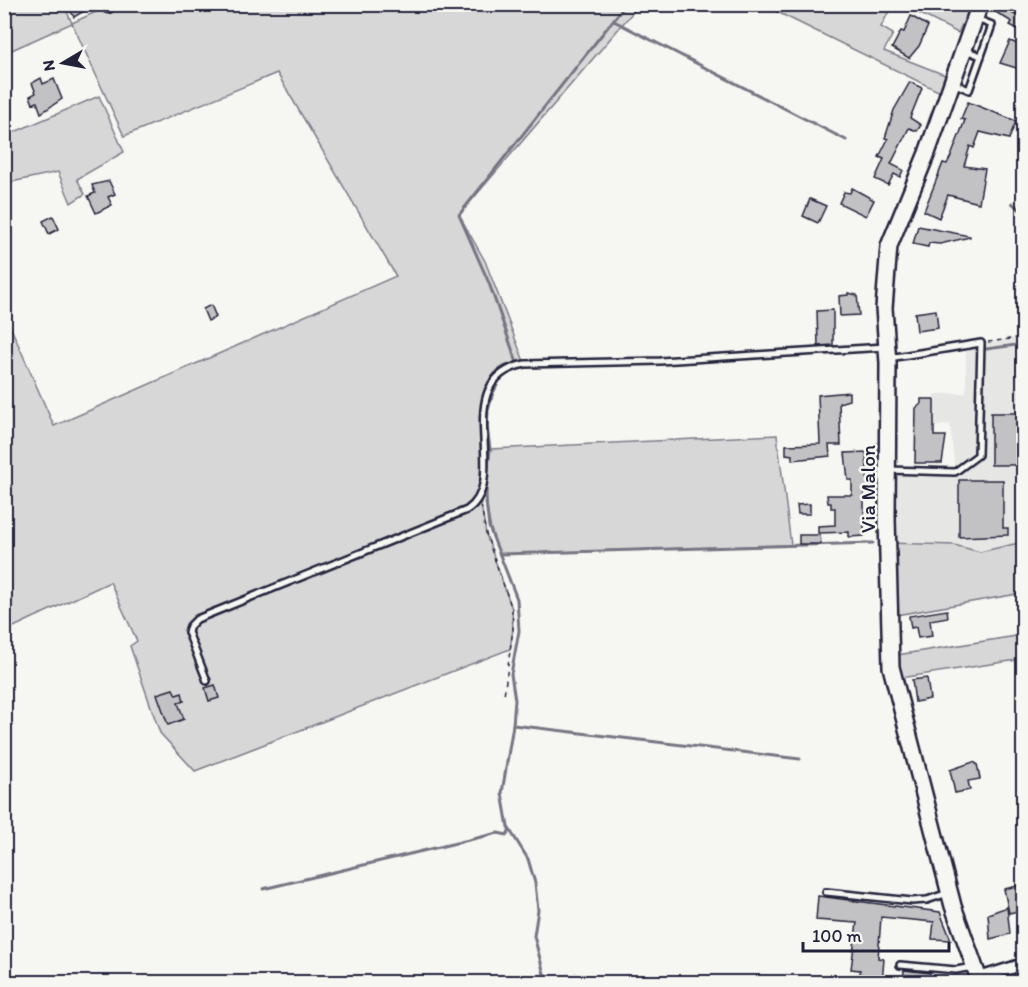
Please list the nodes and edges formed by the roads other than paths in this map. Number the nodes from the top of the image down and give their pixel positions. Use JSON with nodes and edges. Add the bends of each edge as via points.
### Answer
{"nodes":[{"id":1,"x":977,"y":11,"type":"edge"},
{"id":2,"x":963,"y":49,"type":"junction"},
{"id":3,"x":981,"y":56,"type":"junction"},
{"id":4,"x":951,"y":83,"type":"junction"},
{"id":5,"x":887,"y":352,"type":"junction"},
{"id":6,"x":887,"y":470,"type":"junction"},
{"id":7,"x":207,"y":681,"type":"dead end"},
{"id":8,"x":826,"y":892,"type":"dead end"},
{"id":9,"x":950,"y":893,"type":"junction"},
{"id":10,"x":900,"y":964,"type":"dead end"},
{"id":11,"x":1023,"y":964,"type":"edge"},
{"id":12,"x":978,"y":976,"type":"edge"}],
"edges":[{"from":1,"to":2,"type":"street","name":"Via Malon"},
{"from":1,"to":3,"type":"lane","via":[[992,25]]},
{"from":2,"to":3,"type":"lane"},
{"from":2,"to":4,"type":"street","name":"Via Malon"},
{"from":3,"to":4,"type":"lane","via":[[969,90]]},
{"from":4,"to":5,"type":"street","name":"Via Malon","via":[[889,246],[884,308]]},
{"from":5,"to":6,"type":"street","name":"Via Malon"},
{"from":5,"to":6,"type":"lane","via":[[981,343],[978,455],[955,472]]},
{"from":5,"to":7,"type":"lane","via":[[512,366],[500,374],[487,395],[480,498],[467,510],[197,619],[188,632]]},
{"from":6,"to":9,"type":"street","name":"Via Malon","via":[[891,667]]},
{"from":8,"to":9,"type":"lane","via":[[912,900]]},
{"from":9,"to":12,"type":"street","name":"Via Malon"},
{"from":10,"to":12,"type":"lane"},
{"from":11,"to":12,"type":"street"}]}
